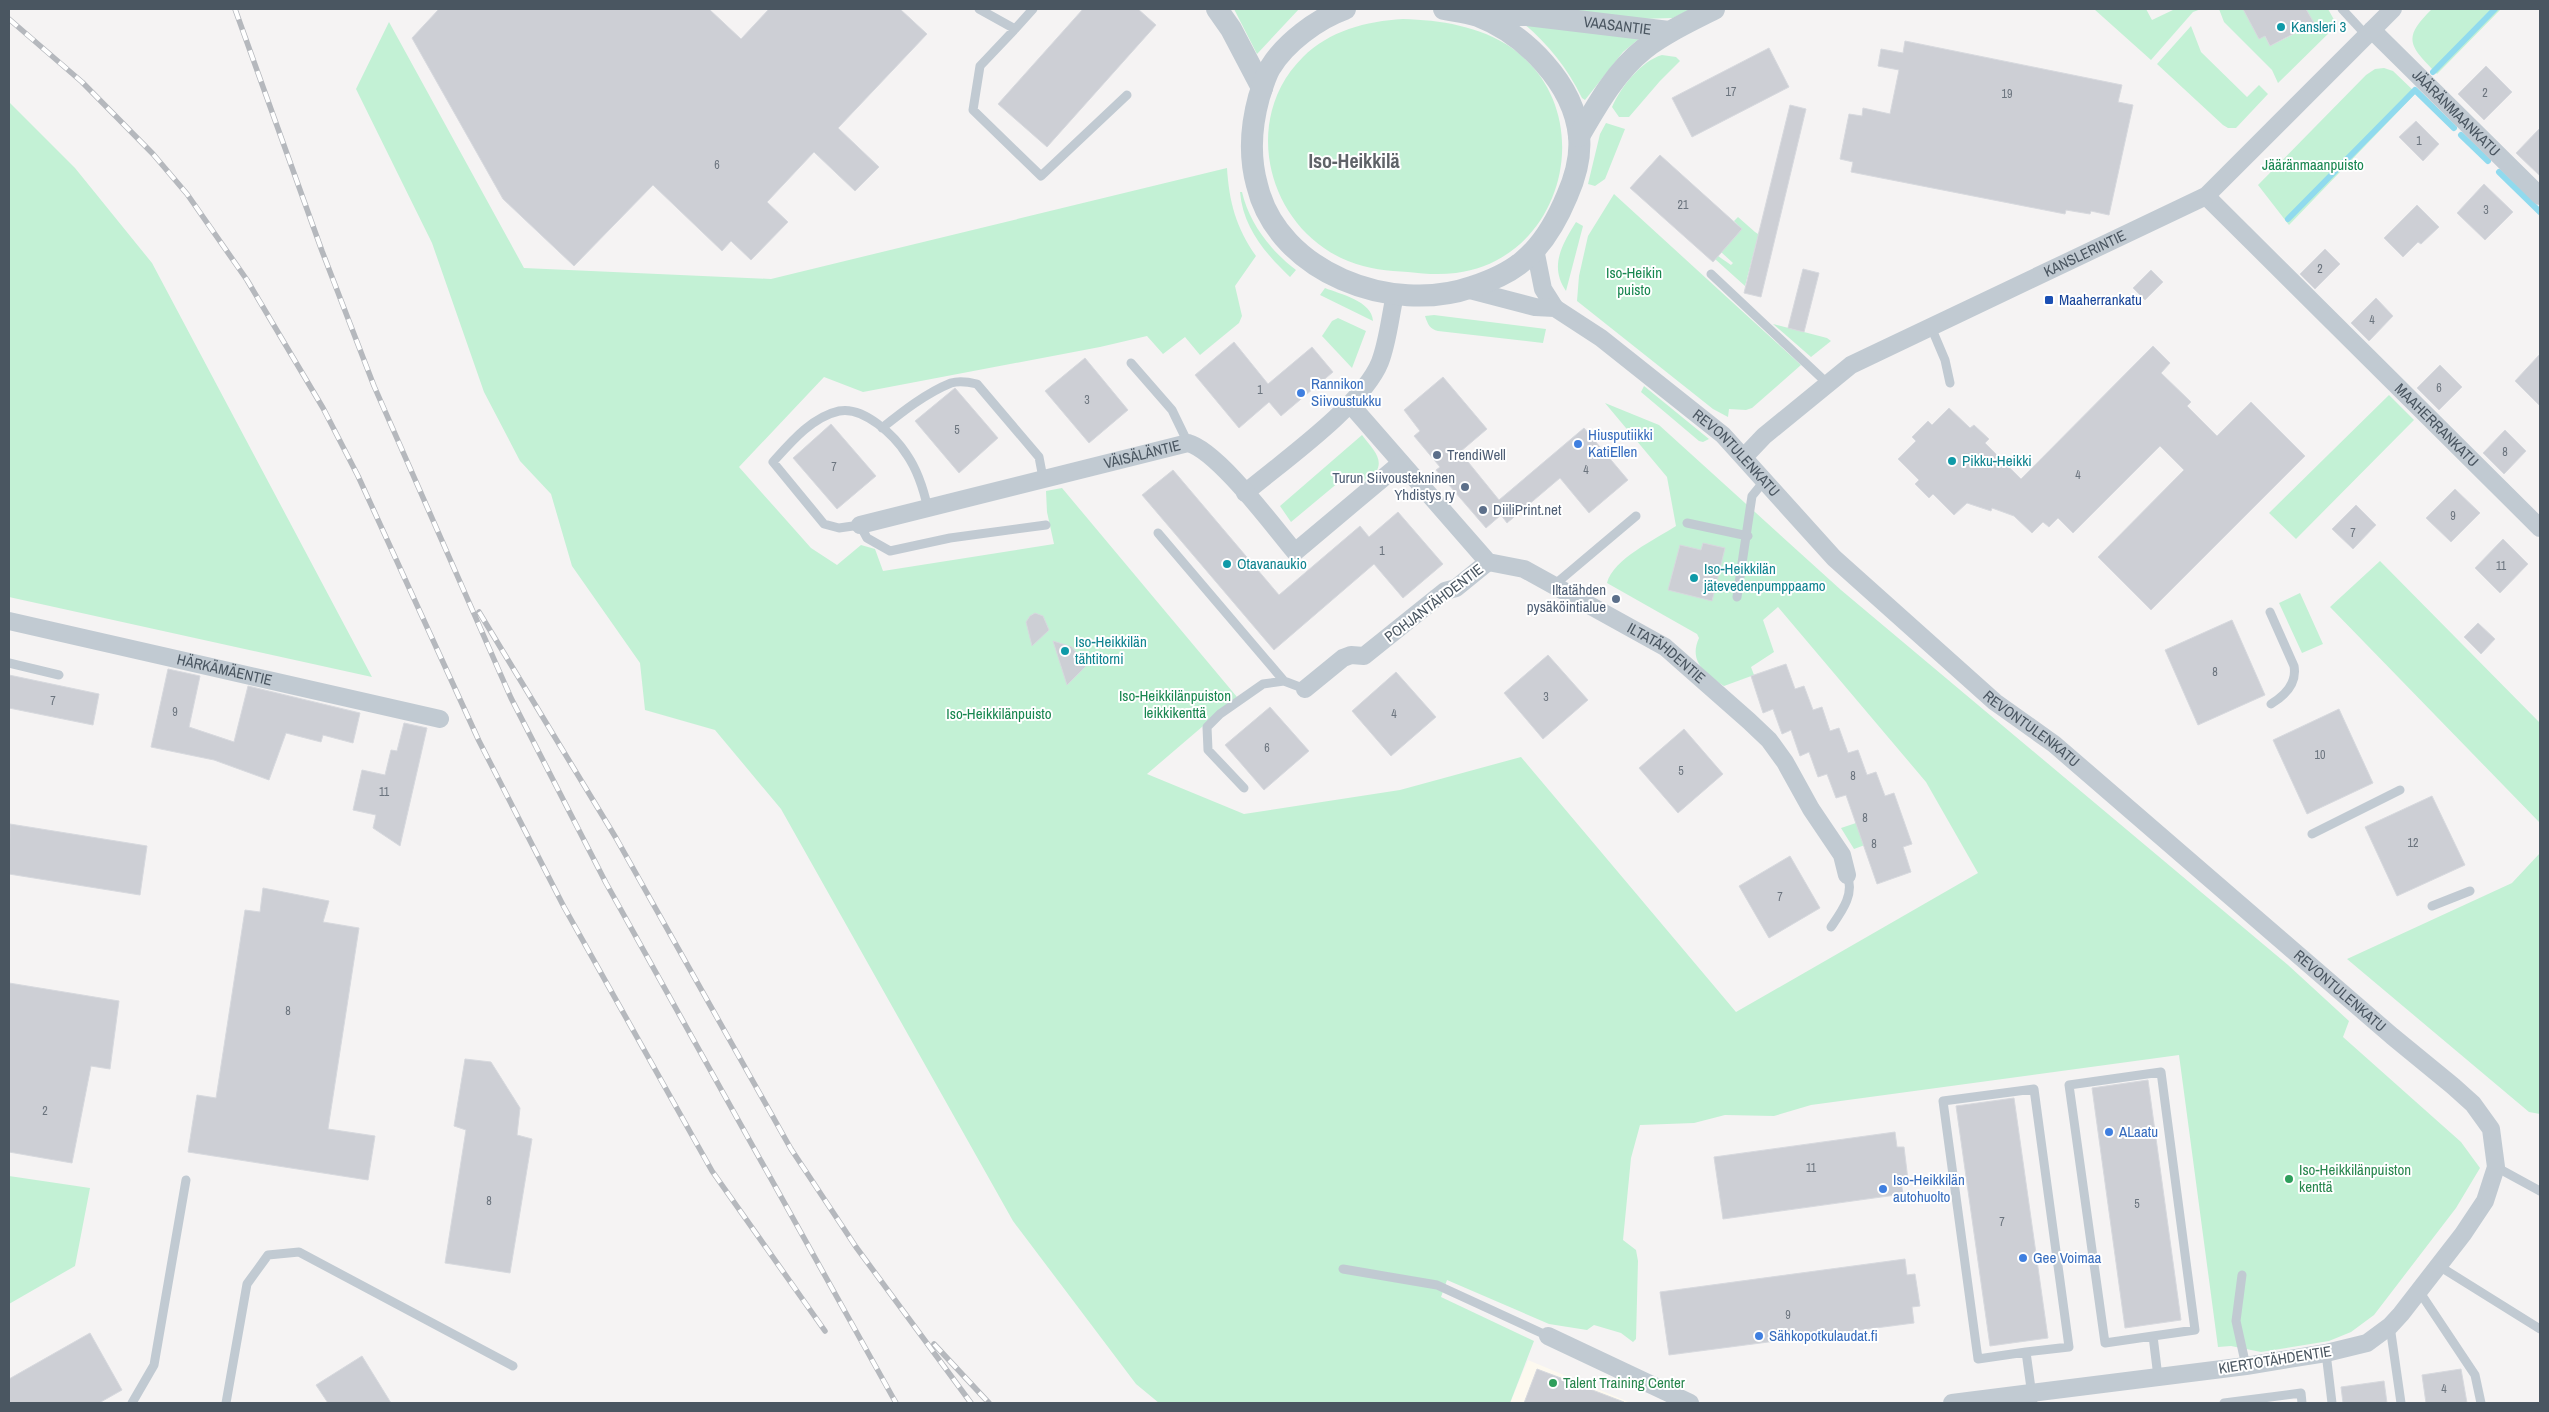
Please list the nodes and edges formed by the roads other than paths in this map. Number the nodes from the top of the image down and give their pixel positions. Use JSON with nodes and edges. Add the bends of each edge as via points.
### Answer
{"nodes":[{"id":1,"x":979,"y":9,"type":"edge"},
{"id":2,"x":1033,"y":9,"type":"edge"},
{"id":3,"x":1217,"y":9,"type":"edge"},
{"id":4,"x":1345,"y":9,"type":"edge"},
{"id":5,"x":1444,"y":9,"type":"edge"},
{"id":6,"x":1714,"y":9,"type":"edge"},
{"id":7,"x":2342,"y":9,"type":"edge"},
{"id":8,"x":2393,"y":9,"type":"edge"},
{"id":9,"x":1476,"y":15,"type":"junction"},
{"id":10,"x":1015,"y":29,"type":"junction"},
{"id":11,"x":1670,"y":32,"type":"junction"},
{"id":12,"x":2369,"y":32,"type":"junction"},
{"id":13,"x":1262,"y":88,"type":"junction"},
{"id":14,"x":1127,"y":95,"type":"dead end"},
{"id":15,"x":1579,"y":136,"type":"junction"},
{"id":16,"x":2206,"y":196,"type":"junction"},
{"id":17,"x":2540,"y":196,"type":"edge"},
{"id":18,"x":1535,"y":249,"type":"junction"},
{"id":19,"x":1711,"y":274,"type":"dead end"},
{"id":20,"x":1466,"y":289,"type":"junction"},
{"id":21,"x":1394,"y":295,"type":"junction"},
{"id":22,"x":1555,"y":308,"type":"junction"},
{"id":23,"x":1931,"y":327,"type":"junction"},
{"id":24,"x":1131,"y":363,"type":"dead end"},
{"id":25,"x":1950,"y":383,"type":"dead end"},
{"id":26,"x":1828,"y":384,"type":"junction"},
{"id":27,"x":1350,"y":404,"type":"junction"},
{"id":28,"x":882,"y":428,"type":"junction"},
{"id":29,"x":1188,"y":443,"type":"junction"},
{"id":30,"x":1745,"y":456,"type":"junction"},
{"id":31,"x":1401,"y":463,"type":"junction"},
{"id":32,"x":1043,"y":478,"type":"junction"},
{"id":33,"x":1765,"y":480,"type":"junction"},
{"id":34,"x":1246,"y":493,"type":"junction"},
{"id":35,"x":928,"y":509,"type":"junction"},
{"id":36,"x":1636,"y":516,"type":"dead end"},
{"id":37,"x":1687,"y":523,"type":"dead end"},
{"id":38,"x":860,"y":525,"type":"junction"},
{"id":39,"x":1046,"y":525,"type":"dead end"},
{"id":40,"x":2540,"y":528,"type":"edge"},
{"id":41,"x":1158,"y":533,"type":"dead end"},
{"id":42,"x":1748,"y":536,"type":"junction"},
{"id":43,"x":1488,"y":562,"type":"junction"},
{"id":44,"x":1553,"y":586,"type":"junction"},
{"id":45,"x":1738,"y":597,"type":"dead end"},
{"id":46,"x":2270,"y":612,"type":"dead end"},
{"id":47,"x":9,"y":620,"type":"edge"},
{"id":48,"x":9,"y":663,"type":"edge"},
{"id":49,"x":59,"y":675,"type":"dead end"},
{"id":50,"x":1284,"y":681,"type":"junction"},
{"id":51,"x":1305,"y":688,"type":"joint"},
{"id":52,"x":2271,"y":704,"type":"dead end"},
{"id":53,"x":440,"y":719,"type":"dead end"},
{"id":54,"x":1244,"y":788,"type":"dead end"},
{"id":55,"x":2400,"y":790,"type":"dead end"},
{"id":56,"x":2312,"y":834,"type":"dead end"},
{"id":57,"x":1847,"y":874,"type":"joint"},
{"id":58,"x":2470,"y":890,"type":"dead end"},
{"id":59,"x":2432,"y":906,"type":"dead end"},
{"id":60,"x":1831,"y":927,"type":"dead end"},
{"id":61,"x":2496,"y":1161,"type":"junction"},
{"id":62,"x":186,"y":1180,"type":"dead end"},
{"id":63,"x":2540,"y":1191,"type":"edge"},
{"id":64,"x":2439,"y":1266,"type":"junction"},
{"id":65,"x":1343,"y":1268,"type":"dead end"},
{"id":66,"x":2242,"y":1275,"type":"dead end"},
{"id":67,"x":2419,"y":1291,"type":"junction"},
{"id":68,"x":2390,"y":1326,"type":"junction"},
{"id":69,"x":2540,"y":1329,"type":"edge"},
{"id":70,"x":1548,"y":1336,"type":"joint"},
{"id":71,"x":2153,"y":1336,"type":"junction"},
{"id":72,"x":2026,"y":1352,"type":"junction"},
{"id":73,"x":2326,"y":1353,"type":"junction"},
{"id":74,"x":514,"y":1366,"type":"dead end"},
{"id":75,"x":2246,"y":1366,"type":"junction"},
{"id":76,"x":2158,"y":1377,"type":"junction"},
{"id":77,"x":1665,"y":1398,"type":"edge"},
{"id":78,"x":2032,"y":1398,"type":"edge"},
{"id":79,"x":132,"y":1403,"type":"edge"},
{"id":80,"x":226,"y":1403,"type":"edge"},
{"id":81,"x":1690,"y":1403,"type":"edge"},
{"id":82,"x":1952,"y":1403,"type":"edge"},
{"id":83,"x":2224,"y":1403,"type":"edge"},
{"id":84,"x":2302,"y":1403,"type":"edge"},
{"id":85,"x":2332,"y":1403,"type":"edge"},
{"id":86,"x":2401,"y":1403,"type":"edge"},
{"id":87,"x":2482,"y":1403,"type":"edge"}],
"edges":[{"from":1,"to":10,"type":"lane"},
{"from":2,"to":10,"type":"lane"},
{"from":3,"to":13,"type":"street"},
{"from":4,"to":13,"type":"street","via":[[1319,22],[1279,56]]},
{"from":5,"to":9,"type":"street"},
{"from":6,"to":11,"type":"street","name":"VAASANTIE"},
{"from":7,"to":12,"type":"lane"},
{"from":8,"to":12,"type":"street","name":"KANSLERINTIE"},
{"from":9,"to":11,"type":"street","name":"VAASANTIE","via":[[1527,15]]},
{"from":9,"to":15,"type":"street","via":[[1520,39],[1549,67],[1568,102]]},
{"from":10,"to":14,"type":"lane","via":[[980,66],[973,110],[1041,176]]},
{"from":11,"to":15,"type":"street","name":"VAASANTIE","via":[[1643,50],[1623,70]]},
{"from":12,"to":16,"type":"street","name":"KANSLERINTIE"},
{"from":12,"to":17,"type":"street","name":"JÄÄRÄNMAANKATU"},
{"from":13,"to":21,"type":"street","via":[[1254,125],[1253,162],[1257,186],[1273,221],[1292,245],[1318,266],[1365,288]]},
{"from":15,"to":18,"type":"street","via":[[1575,178],[1555,222]]},
{"from":16,"to":23,"type":"street","name":"KANSLERINTIE"},
{"from":16,"to":40,"type":"street","name":"MAAHERRANKATU"},
{"from":18,"to":20,"type":"street","via":[[1510,270]]},
{"from":18,"to":22,"type":"street","name":"REVONTULENKATU","via":[[1543,289]]},
{"from":19,"to":26,"type":"lane"},
{"from":20,"to":21,"type":"street","via":[[1436,295]]},
{"from":20,"to":22,"type":"street","name":"REVONTULENKATU","via":[[1535,307]]},
{"from":21,"to":27,"type":"street","via":[[1379,363]]},
{"from":22,"to":30,"type":"street","name":"REVONTULENKATU","via":[[1600,338]]},
{"from":23,"to":25,"type":"lane","via":[[1945,360]]},
{"from":23,"to":26,"type":"street","name":"KANSLERINTIE","via":[[1850,365]]},
{"from":24,"to":29,"type":"lane","via":[[1172,410]]},
{"from":26,"to":30,"type":"street","name":"KANSLERINTIE","via":[[1764,436]]},
{"from":27,"to":31,"type":"street"},
{"from":27,"to":34,"type":"street"},
{"from":28,"to":32,"type":"lane","via":[[901,412],[951,383],[966,381],[978,384],[1039,458]]},
{"from":28,"to":35,"type":"lane","via":[[907,455],[923,488]]},
{"from":28,"to":38,"type":"lane","via":[[863,414],[840,411],[813,423],[773,462],[824,524],[839,528]]},
{"from":29,"to":32,"type":"street","name":"VÄISÄLÄNTIE"},
{"from":29,"to":34,"type":"street","name":"VÄISÄLÄNTIE","via":[[1204,450]]},
{"from":30,"to":33,"type":"street","name":"REVONTULENKATU"},
{"from":31,"to":34,"type":"street","via":[[1295,552]]},
{"from":31,"to":43,"type":"street"},
{"from":32,"to":35,"type":"street","name":"VÄISÄLÄNTIE"},
{"from":33,"to":42,"type":"lane","via":[[1752,496]]},
{"from":33,"to":61,"type":"street","name":"REVONTULENKATU","via":[[1834,558],[1995,702],[2054,744],[2473,1104],[2491,1130]]},
{"from":35,"to":38,"type":"street","name":"VÄISÄLÄNTIE"},
{"from":36,"to":44,"type":"lane"},
{"from":37,"to":42,"type":"lane"},
{"from":38,"to":39,"type":"lane","via":[[867,538],[890,551],[950,538]]},
{"from":41,"to":50,"type":"lane"},
{"from":42,"to":45,"type":"lane"},
{"from":43,"to":44,"type":"street","name":"ILTATÄHDENTIE","via":[[1524,568]]},
{"from":43,"to":51,"type":"street","name":"POHJANTÄHDENTIE","via":[[1456,588],[1445,591],[1364,656],[1343,658]]},
{"from":44,"to":57,"type":"street","name":"ILTATÄHDENTIE","via":[[1665,647],[1755,727],[1785,762],[1842,855]]},
{"from":46,"to":52,"type":"lane","via":[[2296,674],[2290,689]]},
{"from":47,"to":53,"type":"street","name":"HÄRKÄMÄENTIE"},
{"from":48,"to":49,"type":"lane"},
{"from":50,"to":51,"type":"lane"},
{"from":50,"to":54,"type":"lane","via":[[1263,684],[1207,727],[1208,750]]},
{"from":55,"to":56,"type":"lane"},
{"from":57,"to":60,"type":"lane","via":[[1850,882],[1847,904]]},
{"from":58,"to":59,"type":"lane"},
{"from":61,"to":63,"type":"lane"},
{"from":61,"to":64,"type":"street","name":"KIERTOTÄHDENTIE","via":[[2485,1201]]},
{"from":62,"to":79,"type":"lane","via":[[154,1364]]},
{"from":64,"to":67,"type":"street","name":"KIERTOTÄHDENTIE"},
{"from":64,"to":69,"type":"lane"},
{"from":65,"to":70,"type":"lane","via":[[1437,1285]]},
{"from":66,"to":75,"type":"lane","via":[[2236,1321]]},
{"from":67,"to":68,"type":"street","name":"KIERTOTÄHDENTIE"},
{"from":67,"to":87,"type":"lane","via":[[2475,1375]]},
{"from":68,"to":73,"type":"street","name":"KIERTOTÄHDENTIE","via":[[2367,1343]]},
{"from":68,"to":86,"type":"lane"},
{"from":70,"to":77,"type":"street"},
{"from":71,"to":71,"type":"lane","via":[[2105,1342],[2069,1085],[2160,1072],[2195,1330]]},
{"from":71,"to":76,"type":"lane"},
{"from":72,"to":72,"type":"lane","via":[[1978,1359],[1942,1101],[2034,1089],[2068,1347]]},
{"from":72,"to":78,"type":"lane"},
{"from":73,"to":75,"type":"street","name":"KIERTOTÄHDENTIE"},
{"from":73,"to":85,"type":"lane"},
{"from":74,"to":80,"type":"lane","via":[[300,1252],[268,1255],[247,1284]]},
{"from":75,"to":76,"type":"street","name":"KIERTOTÄHDENTIE"},
{"from":76,"to":78,"type":"street","name":"KIERTOTÄHDENTIE"},
{"from":77,"to":81,"type":"street"},
{"from":78,"to":82,"type":"street","name":"KIERTOTÄHDENTIE"},
{"from":83,"to":84,"type":"lane","via":[[2300,1393]]}]}
